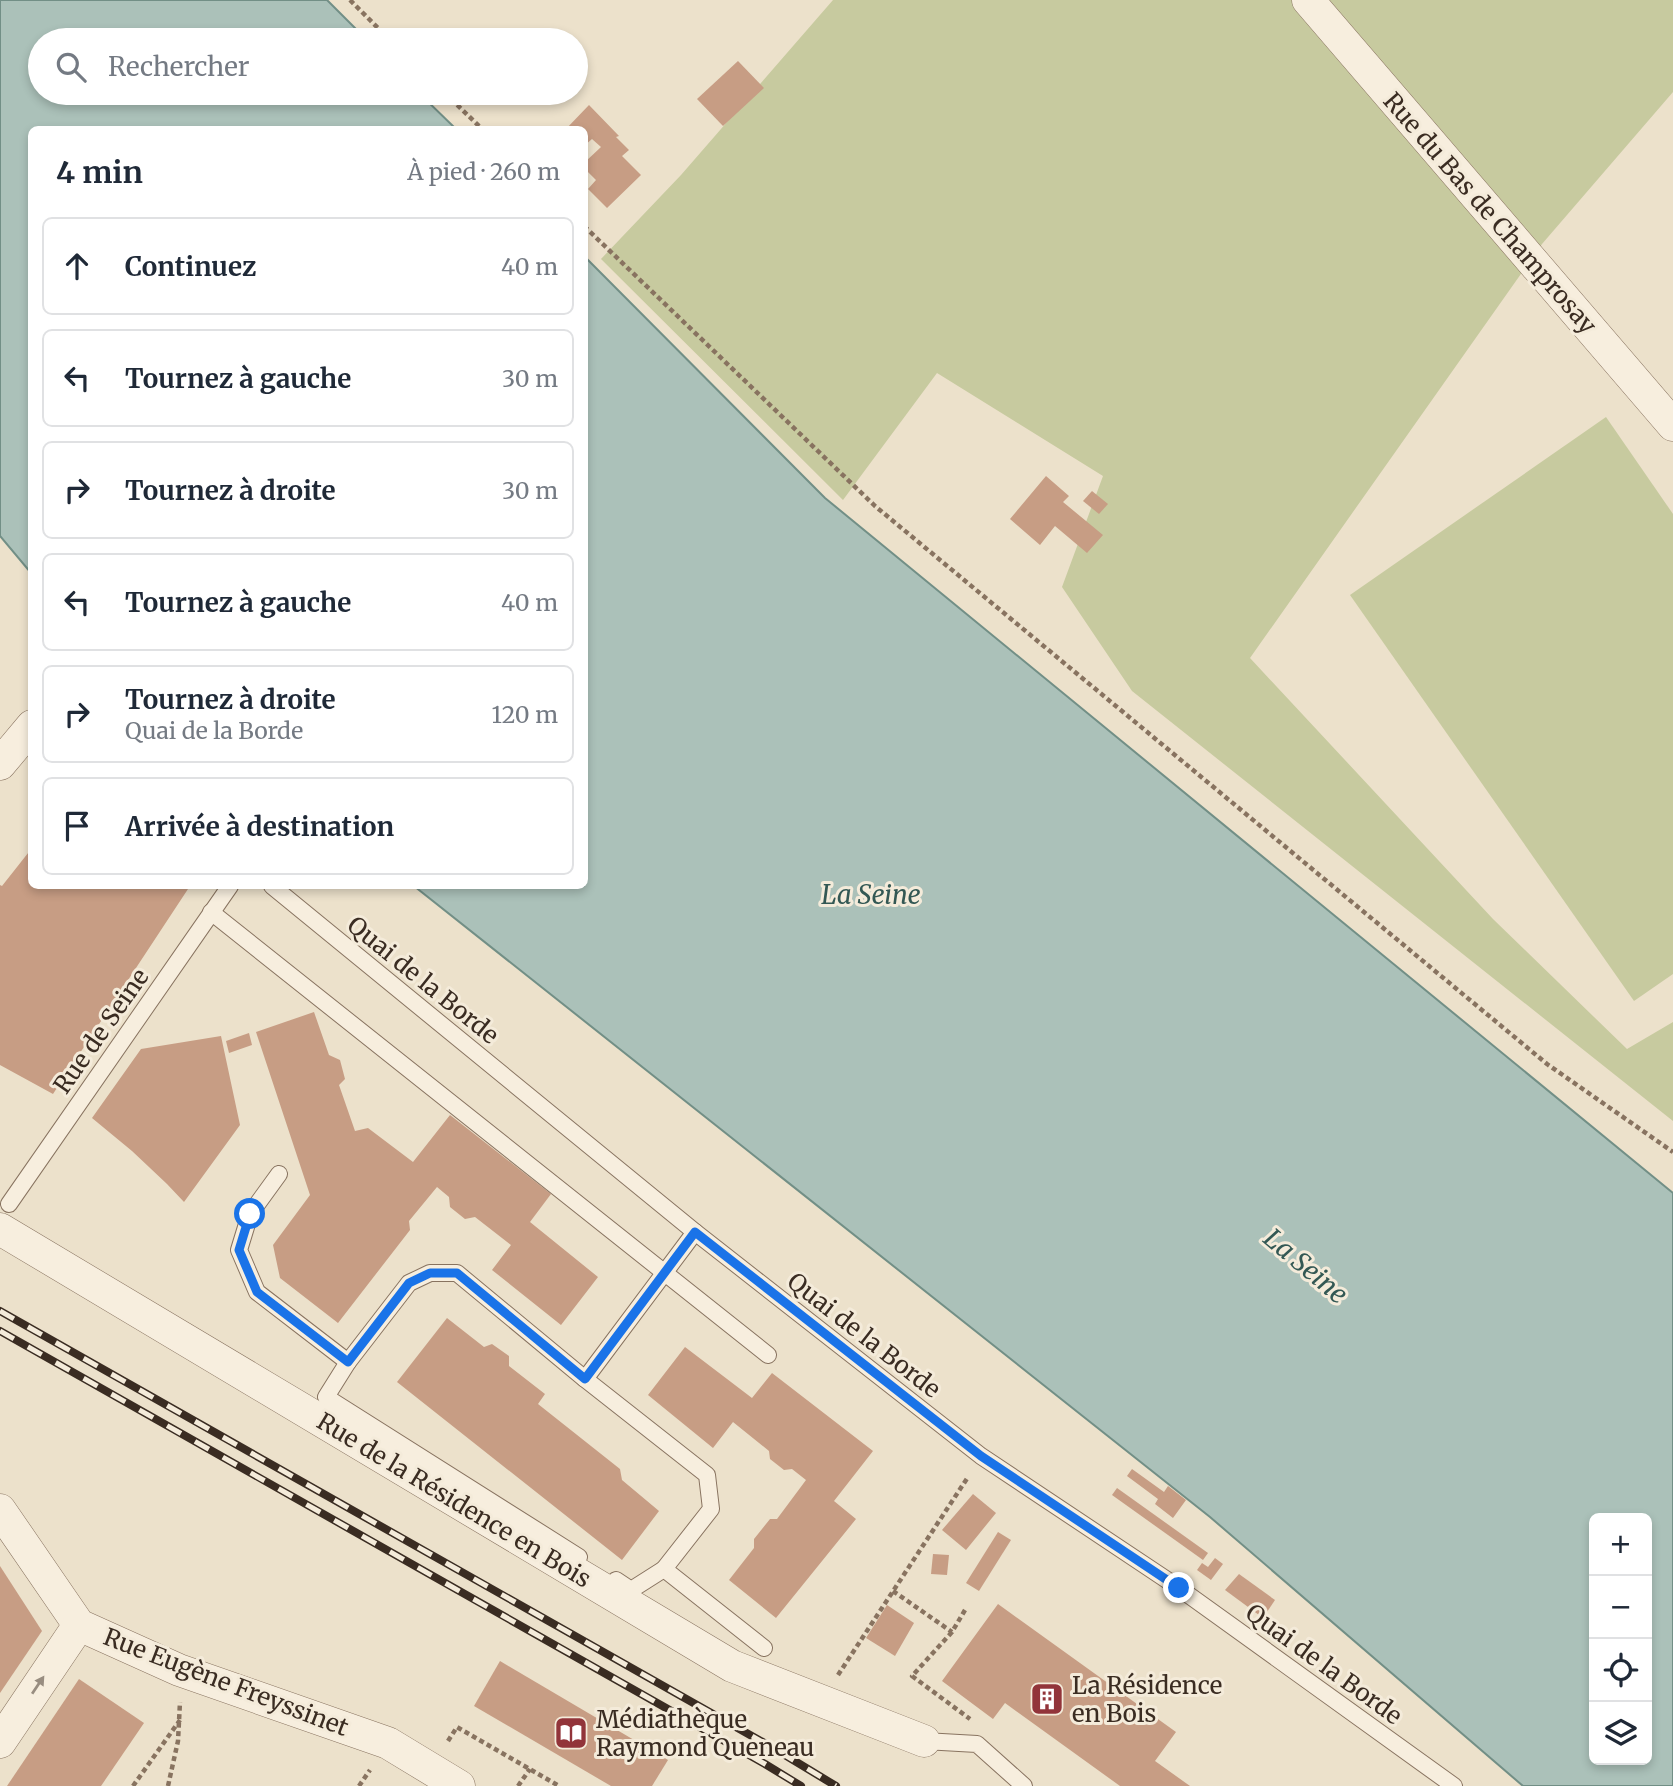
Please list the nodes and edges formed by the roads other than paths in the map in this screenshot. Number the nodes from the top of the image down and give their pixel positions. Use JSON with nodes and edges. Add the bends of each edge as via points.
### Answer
{"nodes":[{"id":1,"x":1308,"y":0,"type":"edge"},
{"id":2,"x":1673,"y":425,"type":"edge"},
{"id":3,"x":28,"y":731,"type":"edge"},
{"id":4,"x":0,"y":764,"type":"edge"},
{"id":5,"x":228,"y":889,"type":"edge"},
{"id":6,"x":276,"y":889,"type":"edge"},
{"id":7,"x":211,"y":912,"type":"junction"},
{"id":8,"x":279,"y":1174,"type":"dead end"},
{"id":9,"x":5,"y":1216,"type":"edge"},
{"id":10,"x":695,"y":1232,"type":"junction"},
{"id":11,"x":664,"y":1273,"type":"junction"},
{"id":12,"x":768,"y":1355,"type":"dead end"},
{"id":13,"x":348,"y":1362,"type":"junction"},
{"id":14,"x":585,"y":1379,"type":"junction"},
{"id":15,"x":0,"y":1510,"type":"edge"},
{"id":16,"x":664,"y":1569,"type":"junction"},
{"id":17,"x":79,"y":1625,"type":"junction"},
{"id":18,"x":764,"y":1647,"type":"dead end"},
{"id":19,"x":924,"y":1741,"type":"joint"},
{"id":20,"x":0,"y":1742,"type":"edge"},
{"id":21,"x":459,"y":1786,"type":"edge"},
{"id":22,"x":1024,"y":1786,"type":"edge"},
{"id":23,"x":1454,"y":1786,"type":"edge"}],
"edges":[{"from":1,"to":2,"type":"street","name":"Rue du Bas de Champrosay"},
{"from":3,"to":4,"type":"street"},
{"from":5,"to":7,"type":"lane","name":"Rue de Seine"},
{"from":6,"to":10,"type":"lane","name":"Quai de la Borde"},
{"from":7,"to":9,"type":"lane","name":"Rue de Seine"},
{"from":7,"to":11,"type":"lane"},
{"from":8,"to":13,"type":"lane","via":[[250,1214],[239,1250],[257,1292]]},
{"from":9,"to":19,"type":"street","name":"Rue de la Résidence en Bois","via":[[732,1666]]},
{"from":10,"to":11,"type":"lane"},
{"from":10,"to":23,"type":"lane","name":"Quai de la Borde","via":[[981,1456],[1179,1588]]},
{"from":11,"to":12,"type":"lane"},
{"from":11,"to":14,"type":"lane"},
{"from":13,"to":14,"type":"lane","via":[[409,1283],[430,1273],[457,1273]]},
{"from":13,"to":16,"type":"lane","via":[[326,1397],[631,1590]]},
{"from":14,"to":16,"type":"lane","via":[[707,1475],[711,1509]]},
{"from":15,"to":17,"type":"street","name":"Rue Eugène Freyssinet"},
{"from":16,"to":18,"type":"lane"},
{"from":20,"to":17,"type":"street","one_way":true},
{"from":17,"to":21,"type":"street","name":"Rue Eugène Freyssinet","via":[[179,1670],[388,1743]]},
{"from":19,"to":22,"type":"lane","via":[[977,1744]]}]}
